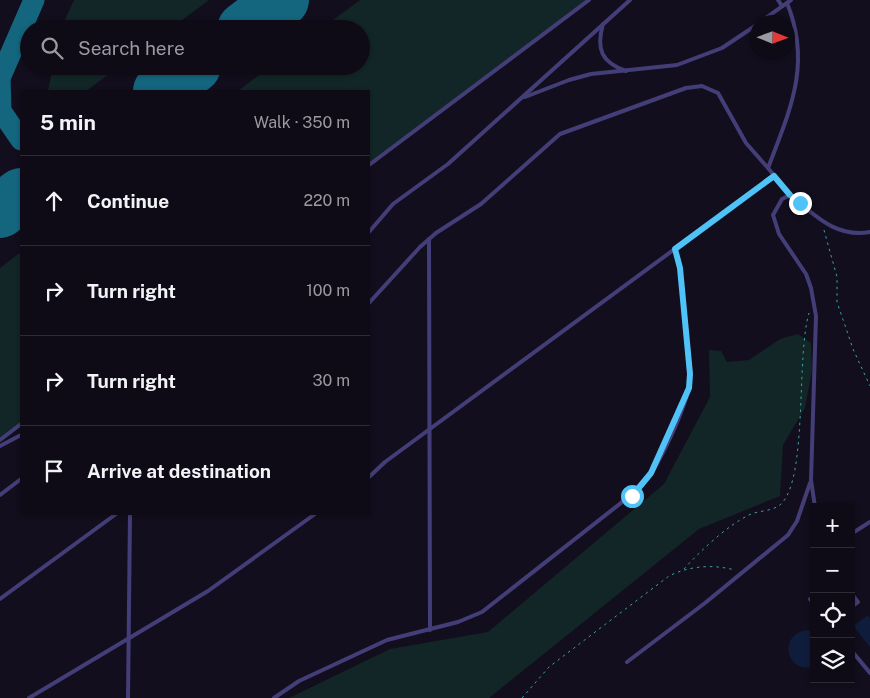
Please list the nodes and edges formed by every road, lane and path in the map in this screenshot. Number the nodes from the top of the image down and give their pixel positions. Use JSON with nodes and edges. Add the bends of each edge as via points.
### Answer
{"nodes":[{"id":1,"x":589,"y":0,"type":"edge"},
{"id":2,"x":630,"y":0,"type":"edge"},
{"id":3,"x":778,"y":0,"type":"edge"},
{"id":4,"x":789,"y":1,"type":"edge"},
{"id":5,"x":782,"y":6,"type":"junction"},
{"id":6,"x":770,"y":15,"type":"edge"},
{"id":7,"x":603,"y":24,"type":"junction"},
{"id":8,"x":750,"y":29,"type":"edge"},
{"id":9,"x":626,"y":71,"type":"junction"},
{"id":10,"x":521,"y":98,"type":"junction"},
{"id":11,"x":370,"y":163,"type":"edge"},
{"id":12,"x":768,"y":168,"type":"junction"},
{"id":13,"x":774,"y":176,"type":"junction"},
{"id":14,"x":790,"y":195,"type":"junction"},
{"id":15,"x":825,"y":225,"type":"junction"},
{"id":16,"x":370,"y":231,"type":"edge"},
{"id":17,"x":870,"y":232,"type":"edge"},
{"id":18,"x":429,"y":239,"type":"junction"},
{"id":19,"x":675,"y":249,"type":"junction"},
{"id":20,"x":813,"y":300,"type":"junction"},
{"id":21,"x":370,"y":302,"type":"edge"},
{"id":22,"x":870,"y":386,"type":"edge"},
{"id":23,"x":20,"y":425,"type":"edge"},
{"id":24,"x":430,"y":429,"type":"junction"},
{"id":25,"x":20,"y":436,"type":"edge"},
{"id":26,"x":0,"y":440,"type":"edge"},
{"id":27,"x":0,"y":446,"type":"edge"},
{"id":28,"x":370,"y":476,"type":"edge"},
{"id":29,"x":20,"y":479,"type":"edge"},
{"id":30,"x":811,"y":480,"type":"junction"},
{"id":31,"x":0,"y":494,"type":"edge"},
{"id":32,"x":814,"y":503,"type":"edge"},
{"id":33,"x":115,"y":515,"type":"edge"},
{"id":34,"x":130,"y":515,"type":"edge"},
{"id":35,"x":314,"y":515,"type":"edge"},
{"id":36,"x":870,"y":522,"type":"edge"},
{"id":37,"x":855,"y":531,"type":"edge"},
{"id":38,"x":684,"y":569,"type":"junction"},
{"id":39,"x":743,"y":572,"type":"junction"},
{"id":40,"x":0,"y":599,"type":"edge"},
{"id":41,"x":430,"y":630,"type":"junction"},
{"id":42,"x":129,"y":639,"type":"junction"},
{"id":43,"x":855,"y":655,"type":"edge"},
{"id":44,"x":626,"y":662,"type":"dead end"},
{"id":45,"x":870,"y":673,"type":"edge"},
{"id":46,"x":30,"y":698,"type":"edge"},
{"id":47,"x":128,"y":698,"type":"edge"},
{"id":48,"x":274,"y":698,"type":"edge"},
{"id":49,"x":522,"y":698,"type":"edge"}],
"edges":[{"from":1,"to":11,"type":"lane"},
{"from":2,"to":7,"type":"lane"},
{"from":3,"to":5,"type":"lane"},
{"from":4,"to":5,"type":"lane"},
{"from":4,"to":12,"type":"lane","via":[[799,41],[798,72],[791,106]]},
{"from":5,"to":6,"type":"lane"},
{"from":7,"to":9,"type":"lane","via":[[600,36],[602,54],[613,66]]},
{"from":7,"to":10,"type":"lane"},
{"from":8,"to":9,"type":"lane","via":[[705,56],[677,65]]},
{"from":9,"to":10,"type":"lane","via":[[577,78]]},
{"from":10,"to":16,"type":"lane","via":[[448,164],[393,204]]},
{"from":12,"to":13,"type":"lane"},
{"from":12,"to":18,"type":"lane","via":[[746,143],[718,92],[708,87],[693,86],[560,134],[481,204]]},
{"from":13,"to":14,"type":"lane"},
{"from":13,"to":19,"type":"lane"},
{"from":14,"to":15,"type":"lane"},
{"from":14,"to":20,"type":"lane","via":[[778,204],[773,222],[806,274]]},
{"from":15,"to":17,"type":"lane","via":[[853,233]]},
{"from":15,"to":22,"type":"path","via":[[825,238],[837,278],[837,302]]},
{"from":18,"to":21,"type":"lane"},
{"from":18,"to":24,"type":"lane"},
{"from":19,"to":24,"type":"lane"},
{"from":19,"to":41,"type":"lane","via":[[680,268],[690,382],[675,424],[646,482],[487,609],[468,619]]},
{"from":20,"to":30,"type":"lane","via":[[816,316]]},
{"from":20,"to":38,"type":"path","via":[[803,340],[796,464],[789,494],[780,505],[735,523]]},
{"from":23,"to":26,"type":"lane"},
{"from":24,"to":28,"type":"lane"},
{"from":24,"to":41,"type":"lane"},
{"from":25,"to":27,"type":"lane"},
{"from":29,"to":31,"type":"lane"},
{"from":30,"to":32,"type":"lane"},
{"from":30,"to":39,"type":"lane","via":[[797,521],[788,535]]},
{"from":33,"to":40,"type":"lane"},
{"from":34,"to":42,"type":"lane"},
{"from":35,"to":42,"type":"lane","via":[[208,591]]},
{"from":36,"to":37,"type":"lane"},
{"from":38,"to":39,"type":"path","via":[[717,567]]},
{"from":38,"to":49,"type":"path","via":[[669,576],[549,667]]},
{"from":39,"to":44,"type":"lane"},
{"from":41,"to":48,"type":"lane","via":[[387,640],[299,680]]},
{"from":42,"to":46,"type":"lane"},
{"from":42,"to":47,"type":"lane"},
{"from":43,"to":45,"type":"lane"}]}
